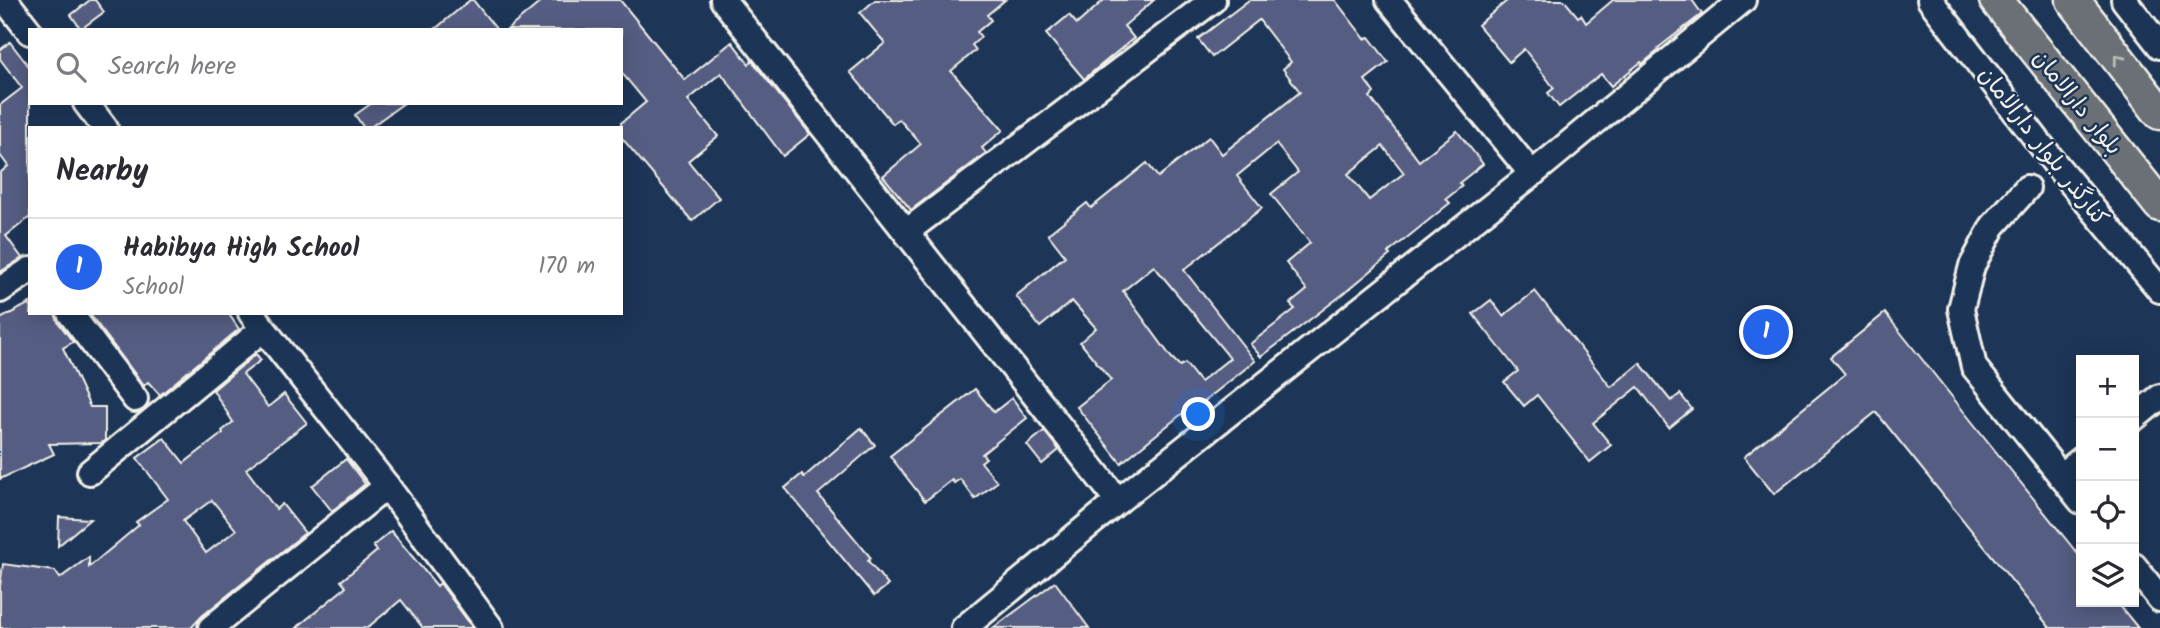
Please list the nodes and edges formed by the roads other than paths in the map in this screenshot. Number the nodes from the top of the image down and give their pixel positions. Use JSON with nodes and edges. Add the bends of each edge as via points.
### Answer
{"nodes":[{"id":1,"x":723,"y":0,"type":"edge"},
{"id":2,"x":1213,"y":0,"type":"edge"},
{"id":3,"x":1389,"y":0,"type":"edge"},
{"id":4,"x":1742,"y":0,"type":"edge"},
{"id":5,"x":1930,"y":0,"type":"edge"},
{"id":6,"x":1996,"y":0,"type":"edge"},
{"id":7,"x":2073,"y":0,"type":"edge"},
{"id":8,"x":2124,"y":0,"type":"edge"},
{"id":9,"x":6,"y":10,"type":"edge"},
{"id":10,"x":28,"y":30,"type":"edge"},
{"id":11,"x":2160,"y":46,"type":"edge"},
{"id":12,"x":88,"y":105,"type":"edge"},
{"id":13,"x":2160,"y":113,"type":"edge"},
{"id":14,"x":103,"y":126,"type":"edge"},
{"id":15,"x":1532,"y":174,"type":"junction"},
{"id":16,"x":2027,"y":188,"type":"dead end"},
{"id":17,"x":2160,"y":205,"type":"edge"},
{"id":18,"x":906,"y":232,"type":"junction"},
{"id":19,"x":28,"y":271,"type":"edge"},
{"id":20,"x":0,"y":290,"type":"edge"},
{"id":21,"x":2160,"y":290,"type":"edge"},
{"id":22,"x":72,"y":315,"type":"edge"},
{"id":23,"x":257,"y":321,"type":"edge"},
{"id":24,"x":2160,"y":397,"type":"edge"},
{"id":25,"x":135,"y":399,"type":"dead end"},
{"id":26,"x":2139,"y":414,"type":"edge"},
{"id":27,"x":2076,"y":464,"type":"edge"},
{"id":28,"x":90,"y":472,"type":"dead end"},
{"id":29,"x":2061,"y":476,"type":"junction"},
{"id":30,"x":387,"y":486,"type":"junction"},
{"id":31,"x":2076,"y":495,"type":"edge"},
{"id":32,"x":1118,"y":501,"type":"junction"},
{"id":33,"x":2139,"y":572,"type":"edge"},
{"id":34,"x":2160,"y":599,"type":"edge"},
{"id":35,"x":211,"y":628,"type":"edge"},
{"id":36,"x":491,"y":628,"type":"edge"},
{"id":37,"x":964,"y":628,"type":"edge"}],
"edges":[{"from":1,"to":18,"type":"street"},
{"from":2,"to":18,"type":"street"},
{"from":3,"to":15,"type":"street"},
{"from":4,"to":15,"type":"street"},
{"from":5,"to":21,"type":"street","name":"کنارگذر بلوار دارالامان","via":[[2057,166]]},
{"from":6,"to":17,"type":"main road","name":"بلوار دارالامان"},
{"from":13,"to":7,"type":"main road","one_way":true},
{"from":8,"to":11,"type":"street"},
{"from":9,"to":10,"type":"street"},
{"from":12,"to":14,"type":"street"},
{"from":15,"to":32,"type":"street"},
{"from":16,"to":29,"type":"street","via":[[1993,226],[1972,266],[1961,309],[1974,367]]},
{"from":18,"to":32,"type":"street"},
{"from":19,"to":20,"type":"street"},
{"from":22,"to":25,"type":"street"},
{"from":23,"to":28,"type":"street"},
{"from":23,"to":30,"type":"street"},
{"from":24,"to":26,"type":"street"},
{"from":27,"to":29,"type":"street"},
{"from":29,"to":31,"type":"street"},
{"from":30,"to":35,"type":"street"},
{"from":30,"to":36,"type":"street"},
{"from":32,"to":37,"type":"street"},
{"from":33,"to":34,"type":"street"}]}
